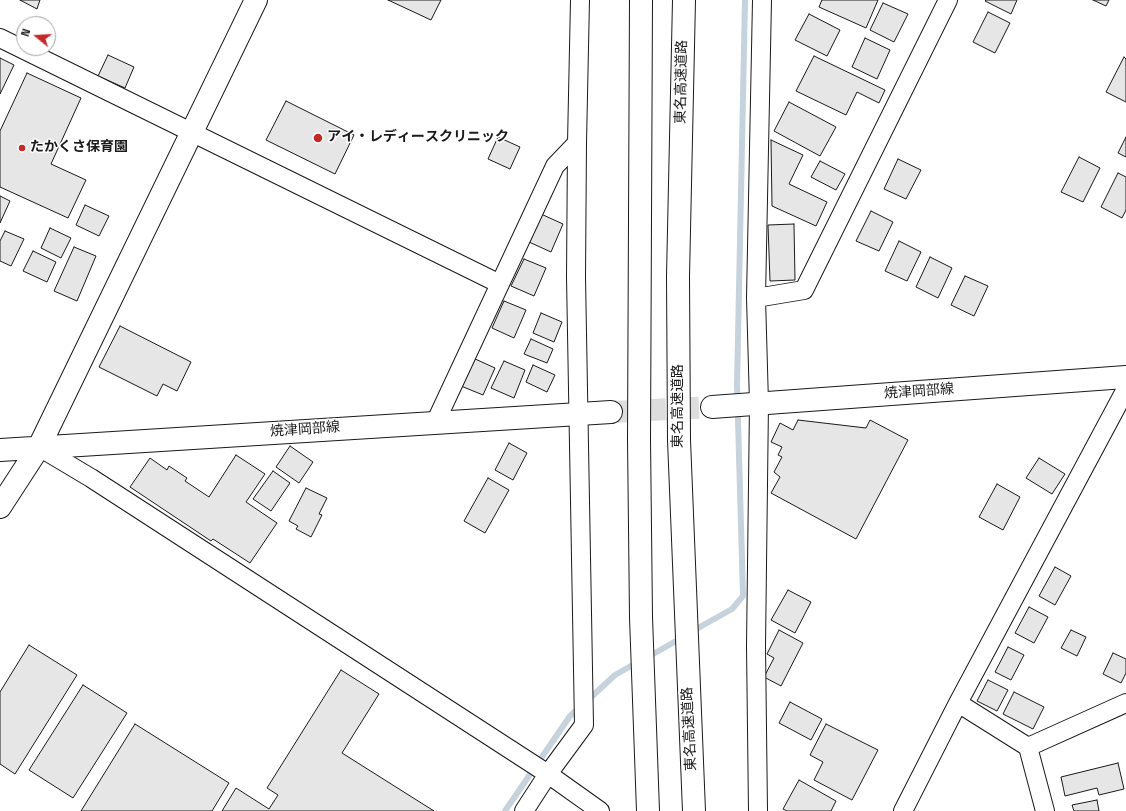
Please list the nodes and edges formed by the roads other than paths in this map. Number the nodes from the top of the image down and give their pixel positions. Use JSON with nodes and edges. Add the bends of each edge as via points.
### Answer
{"nodes":[{"id":1,"x":256,"y":0,"type":"edge"},
{"id":2,"x":580,"y":0,"type":"edge"},
{"id":3,"x":641,"y":0,"type":"edge"},
{"id":4,"x":684,"y":0,"type":"edge"},
{"id":5,"x":762,"y":0,"type":"edge"},
{"id":6,"x":948,"y":0,"type":"edge"},
{"id":7,"x":0,"y":38,"type":"edge"},
{"id":8,"x":191,"y":131,"type":"junction"},
{"id":9,"x":577,"y":143,"type":"junction"},
{"id":10,"x":500,"y":284,"type":"junction"},
{"id":11,"x":756,"y":298,"type":"junction"},
{"id":12,"x":1126,"y":377,"type":"edge"},
{"id":13,"x":1126,"y":389,"type":"edge"},
{"id":14,"x":760,"y":403,"type":"junction"},
{"id":15,"x":712,"y":407,"type":"tunnel mouth"},
{"id":16,"x":579,"y":412,"type":"junction"},
{"id":17,"x":611,"y":412,"type":"tunnel mouth"},
{"id":18,"x":436,"y":421,"type":"junction"},
{"id":19,"x":39,"y":447,"type":"junction"},
{"id":20,"x":0,"y":450,"type":"edge"},
{"id":21,"x":0,"y":507,"type":"edge"},
{"id":22,"x":958,"y":703,"type":"junction"},
{"id":23,"x":1126,"y":703,"type":"edge"},
{"id":24,"x":1028,"y":747,"type":"junction"},
{"id":25,"x":548,"y":774,"type":"junction"},
{"id":26,"x":591,"y":808,"type":"edge"},
{"id":27,"x":524,"y":811,"type":"edge"},
{"id":28,"x":648,"y":811,"type":"edge"},
{"id":29,"x":694,"y":811,"type":"edge"},
{"id":30,"x":758,"y":811,"type":"edge"},
{"id":31,"x":903,"y":811,"type":"edge"},
{"id":32,"x":1045,"y":811,"type":"edge"}],
"edges":[{"from":1,"to":8,"type":"main road"},
{"from":2,"to":9,"type":"street"},
{"from":3,"to":28,"type":"main road","via":[[639,439],[641,617]]},
{"from":4,"to":29,"type":"main road","name":"東名高速道路","via":[[678,276],[678,440]]},
{"from":5,"to":11,"type":"street"},
{"from":6,"to":11,"type":"street","via":[[804,290]]},
{"from":7,"to":8,"type":"street"},
{"from":8,"to":10,"type":"street"},
{"from":8,"to":19,"type":"main road"},
{"from":9,"to":10,"type":"street","via":[[555,166]]},
{"from":9,"to":16,"type":"street"},
{"from":10,"to":18,"type":"street"},
{"from":11,"to":14,"type":"street"},
{"from":12,"to":14,"type":"main road","name":"焼津岡部線"},
{"from":13,"to":22,"type":"street"},
{"from":14,"to":15,"type":"main road","name":"焼津岡部線"},
{"from":14,"to":30,"type":"street","via":[[756,646]]},
{"from":16,"to":17,"type":"main road","name":"焼津岡部線"},
{"from":16,"to":18,"type":"main road","name":"焼津岡部線"},
{"from":16,"to":25,"type":"street","via":[[584,726]]},
{"from":18,"to":19,"type":"main road","name":"焼津岡部線"},
{"from":19,"to":20,"type":"main road","name":"焼津岡部線"},
{"from":19,"to":21,"type":"main road"},
{"from":19,"to":25,"type":"street"},
{"from":22,"to":24,"type":"street"},
{"from":22,"to":31,"type":"street"},
{"from":23,"to":24,"type":"street"},
{"from":24,"to":32,"type":"street"},
{"from":25,"to":26,"type":"street"},
{"from":25,"to":27,"type":"street"}]}
